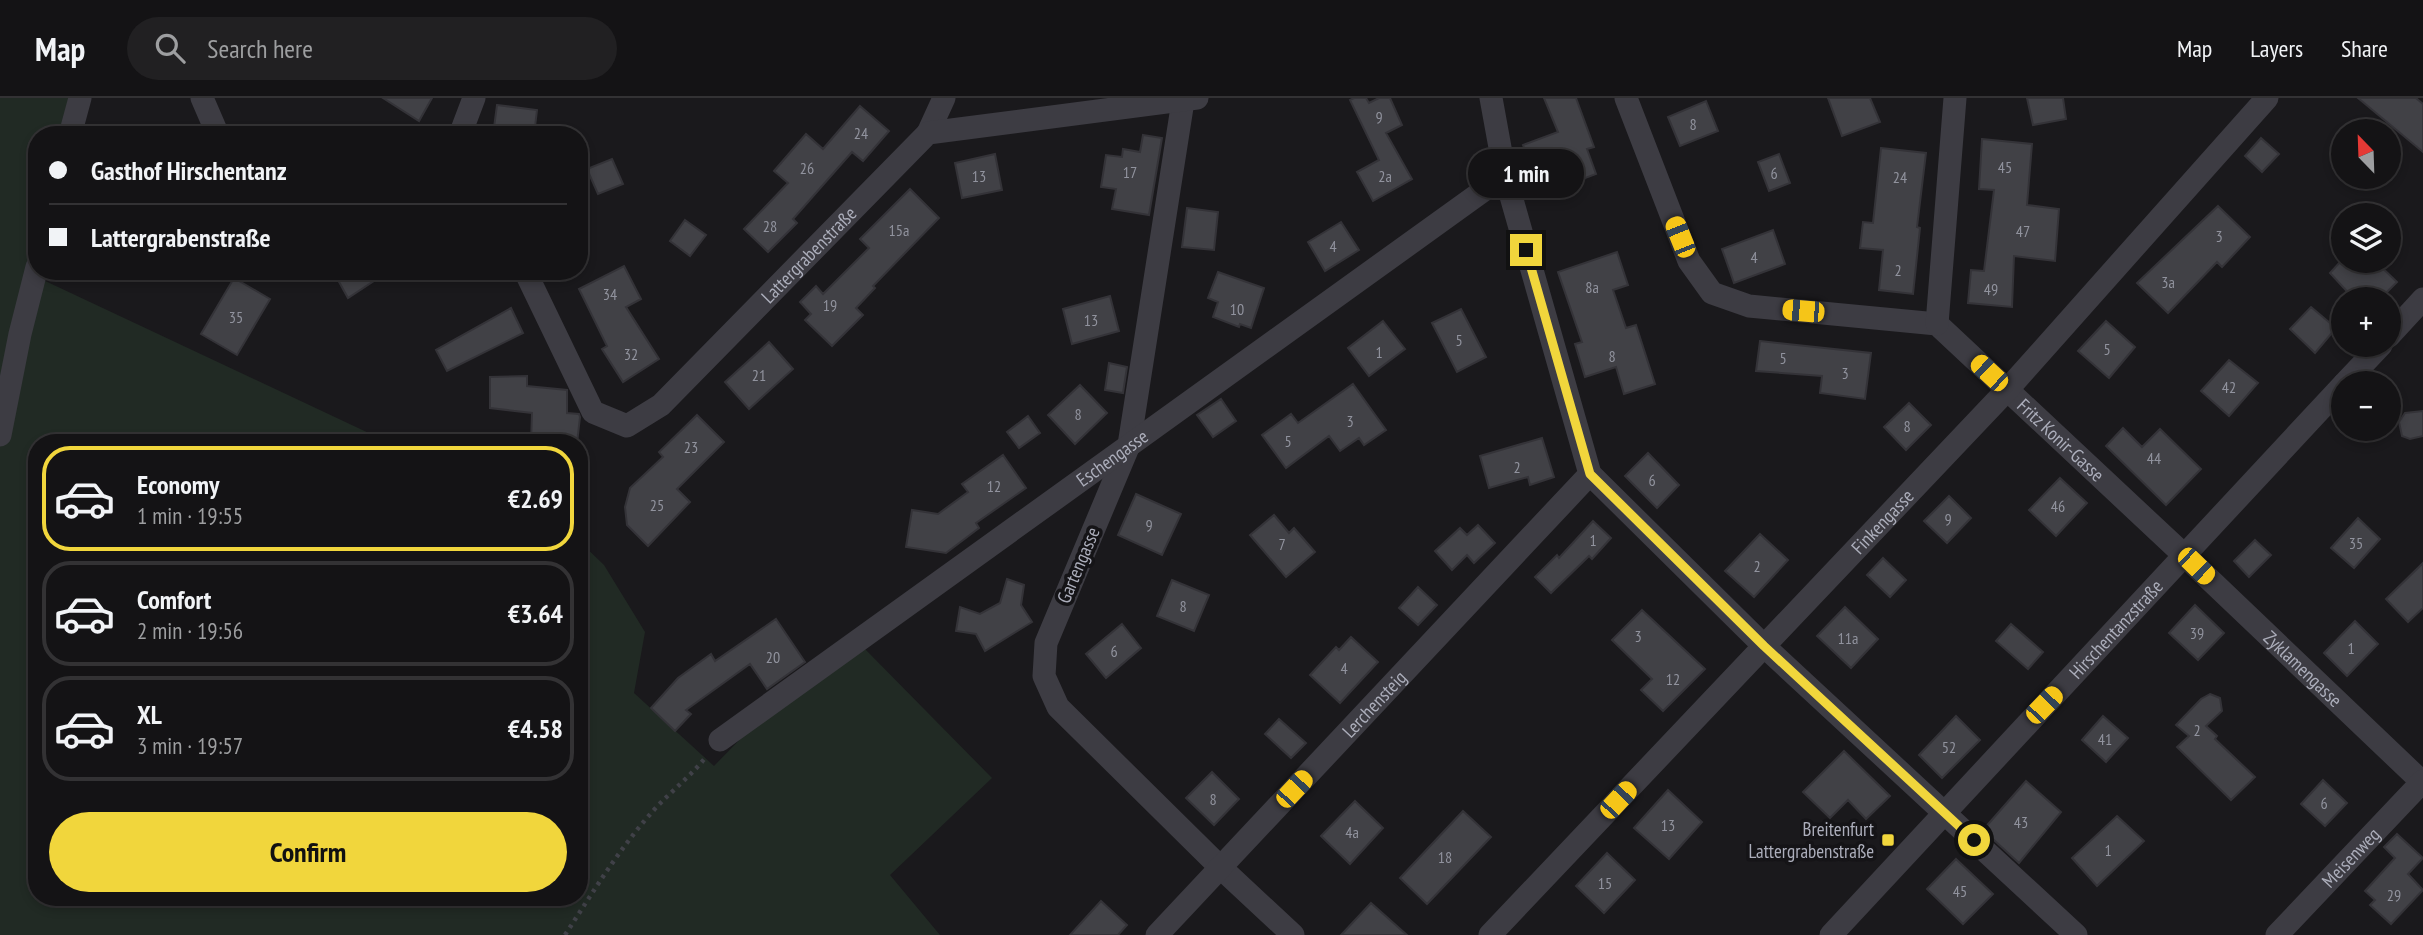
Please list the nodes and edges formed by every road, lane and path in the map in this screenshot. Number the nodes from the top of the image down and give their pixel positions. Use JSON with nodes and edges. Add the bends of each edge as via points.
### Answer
{"nodes":[{"id":1,"x":80,"y":98,"type":"edge"},
{"id":2,"x":202,"y":98,"type":"edge"},
{"id":3,"x":474,"y":98,"type":"edge"},
{"id":4,"x":944,"y":98,"type":"edge"},
{"id":5,"x":1491,"y":98,"type":"edge"},
{"id":6,"x":1626,"y":98,"type":"edge"},
{"id":7,"x":1955,"y":98,"type":"edge"},
{"id":8,"x":2267,"y":98,"type":"edge"},
{"id":9,"x":1191,"y":99,"type":"edge"},
{"id":10,"x":72,"y":126,"type":"edge"},
{"id":11,"x":214,"y":126,"type":"edge"},
{"id":12,"x":463,"y":126,"type":"edge"},
{"id":13,"x":928,"y":132,"type":"junction"},
{"id":14,"x":1505,"y":175,"type":"junction"},
{"id":15,"x":34,"y":280,"type":"edge"},
{"id":16,"x":530,"y":280,"type":"edge"},
{"id":17,"x":2423,"y":299,"type":"edge"},
{"id":18,"x":2401,"y":323,"type":"edge"},
{"id":19,"x":1937,"y":324,"type":"junction"},
{"id":20,"x":2370,"y":357,"type":"edge"},
{"id":21,"x":2356,"y":371,"type":"edge"},
{"id":22,"x":2007,"y":390,"type":"junction"},
{"id":23,"x":2331,"y":398,"type":"edge"},
{"id":24,"x":0,"y":435,"type":"edge"},
{"id":25,"x":1129,"y":445,"type":"junction"},
{"id":26,"x":1590,"y":474,"type":"junction"},
{"id":27,"x":2185,"y":556,"type":"junction"},
{"id":28,"x":1764,"y":646,"type":"junction"},
{"id":29,"x":720,"y":740,"type":"joint"},
{"id":30,"x":2423,"y":781,"type":"edge"},
{"id":31,"x":1945,"y":812,"type":"junction"},
{"id":32,"x":1220,"y":867,"type":"junction"},
{"id":33,"x":588,"y":900,"type":"edge"},
{"id":34,"x":584,"y":906,"type":"edge"},
{"id":35,"x":565,"y":935,"type":"edge"},
{"id":36,"x":1157,"y":935,"type":"edge"},
{"id":37,"x":1293,"y":935,"type":"edge"},
{"id":38,"x":1490,"y":935,"type":"edge"},
{"id":39,"x":1831,"y":935,"type":"edge"},
{"id":40,"x":2076,"y":935,"type":"edge"},
{"id":41,"x":2277,"y":935,"type":"edge"}],
"edges":[{"from":1,"to":10,"type":"street"},
{"from":2,"to":11,"type":"street"},
{"from":3,"to":12,"type":"street"},
{"from":4,"to":13,"type":"street"},
{"from":5,"to":14,"type":"street"},
{"from":6,"to":19,"type":"street","via":[[1689,261],[1712,293],[1749,306]]},
{"from":7,"to":19,"type":"street"},
{"from":8,"to":22,"type":"street","name":"Finkengasse"},
{"from":9,"to":13,"type":"street"},
{"from":9,"to":25,"type":"street","name":"Gartengasse"},
{"from":13,"to":16,"type":"street","name":"Lattergrabenstraße","via":[[661,405],[627,426],[593,412]]},
{"from":14,"to":25,"type":"street","name":"Eschengasse"},
{"from":14,"to":26,"type":"street"},
{"from":15,"to":24,"type":"street"},
{"from":17,"to":18,"type":"street"},
{"from":19,"to":22,"type":"street","name":"Fritz Konir-Gasse"},
{"from":20,"to":21,"type":"street","name":"Hirschentanzstraße"},
{"from":22,"to":27,"type":"street","name":"Fritz Konir-Gasse"},
{"from":22,"to":28,"type":"street","name":"Finkengasse"},
{"from":23,"to":27,"type":"street","name":"Hirschentanzstraße"},
{"from":25,"to":29,"type":"street","name":"Eschengasse"},
{"from":25,"to":32,"type":"street","name":"Gartengasse","via":[[1046,643],[1044,676],[1058,707]]},
{"from":26,"to":28,"type":"street"},
{"from":26,"to":32,"type":"street","name":"Lerchensteig"},
{"from":27,"to":30,"type":"street","name":"Zyklamengasse"},
{"from":27,"to":31,"type":"street","name":"Hirschentanzstraße"},
{"from":28,"to":31,"type":"street"},
{"from":28,"to":38,"type":"street","name":"Finkengasse"},
{"from":29,"to":33,"type":"path","via":[[654,810]]},
{"from":30,"to":41,"type":"street","name":"Meisenweg"},
{"from":31,"to":39,"type":"street","name":"Hirschentanzstraße"},
{"from":31,"to":40,"type":"street"},
{"from":32,"to":36,"type":"street","name":"Lerchensteig"},
{"from":32,"to":37,"type":"street","name":"Gartengasse"},
{"from":34,"to":35,"type":"path"}]}
